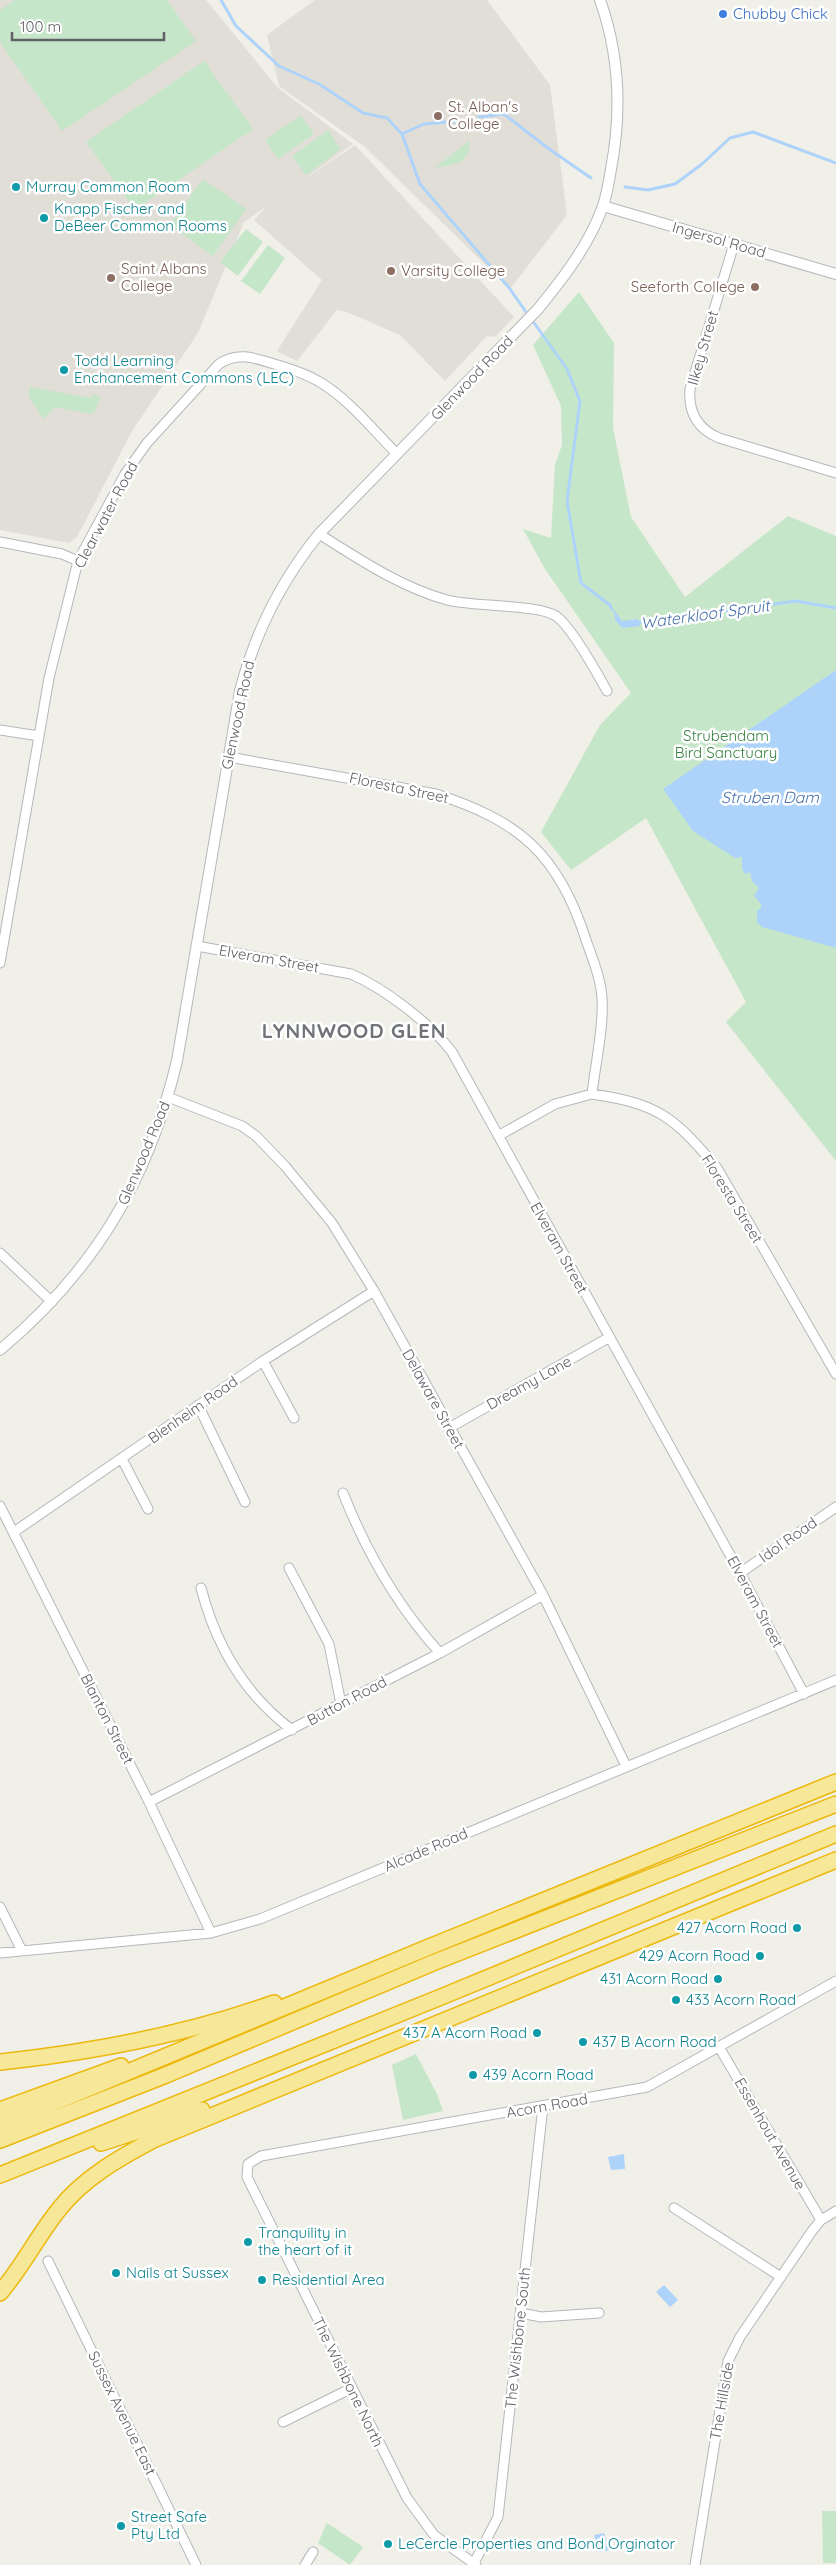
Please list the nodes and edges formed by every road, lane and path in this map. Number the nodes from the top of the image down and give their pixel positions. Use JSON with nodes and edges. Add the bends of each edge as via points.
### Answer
{"nodes":[{"id":1,"x":600,"y":0,"type":"edge"},
{"id":2,"x":603,"y":206,"type":"junction"},
{"id":3,"x":734,"y":244,"type":"junction"},
{"id":4,"x":836,"y":274,"type":"edge"},
{"id":5,"x":397,"y":454,"type":"junction"},
{"id":6,"x":836,"y":473,"type":"edge"},
{"id":7,"x":319,"y":534,"type":"junction"},
{"id":8,"x":0,"y":542,"type":"edge"},
{"id":9,"x":78,"y":561,"type":"junction"},
{"id":10,"x":607,"y":691,"type":"dead end"},
{"id":11,"x":0,"y":730,"type":"edge"},
{"id":12,"x":39,"y":736,"type":"junction"},
{"id":13,"x":229,"y":757,"type":"junction"},
{"id":14,"x":3,"y":927,"type":"edge"},
{"id":15,"x":197,"y":946,"type":"junction"},
{"id":16,"x":0,"y":963,"type":"edge"},
{"id":17,"x":592,"y":1094,"type":"junction"},
{"id":18,"x":168,"y":1097,"type":"junction"},
{"id":19,"x":498,"y":1136,"type":"junction"},
{"id":20,"x":0,"y":1253,"type":"edge"},
{"id":21,"x":374,"y":1291,"type":"junction"},
{"id":22,"x":52,"y":1302,"type":"junction"},
{"id":23,"x":608,"y":1338,"type":"junction"},
{"id":24,"x":0,"y":1350,"type":"edge"},
{"id":25,"x":263,"y":1361,"type":"junction"},
{"id":26,"x":836,"y":1374,"type":"edge"},
{"id":27,"x":198,"y":1405,"type":"junction"},
{"id":28,"x":294,"y":1418,"type":"dead end"},
{"id":29,"x":449,"y":1428,"type":"junction"},
{"id":30,"x":122,"y":1459,"type":"junction"},
{"id":31,"x":343,"y":1494,"type":"dead end"},
{"id":32,"x":245,"y":1502,"type":"dead end"},
{"id":33,"x":0,"y":1506,"type":"edge"},
{"id":34,"x":836,"y":1507,"type":"edge"},
{"id":35,"x":148,"y":1509,"type":"dead end"},
{"id":36,"x":14,"y":1532,"type":"junction"},
{"id":37,"x":289,"y":1568,"type":"dead end"},
{"id":38,"x":740,"y":1573,"type":"junction"},
{"id":39,"x":201,"y":1588,"type":"dead end"},
{"id":40,"x":543,"y":1594,"type":"junction"},
{"id":41,"x":440,"y":1653,"type":"junction"},
{"id":42,"x":836,"y":1680,"type":"edge"},
{"id":43,"x":804,"y":1694,"type":"junction"},
{"id":44,"x":341,"y":1704,"type":"junction"},
{"id":45,"x":292,"y":1730,"type":"junction"},
{"id":46,"x":626,"y":1766,"type":"junction"},
{"id":47,"x":836,"y":1782,"type":"edge"},
{"id":48,"x":149,"y":1802,"type":"junction"},
{"id":49,"x":836,"y":1804,"type":"edge"},
{"id":50,"x":836,"y":1834,"type":"edge"},
{"id":51,"x":836,"y":1860,"type":"edge"},
{"id":52,"x":0,"y":1907,"type":"edge"},
{"id":53,"x":211,"y":1933,"type":"junction"},
{"id":54,"x":429,"y":1947,"type":"junction"},
{"id":55,"x":22,"y":1951,"type":"junction"},
{"id":56,"x":0,"y":1953,"type":"edge"},
{"id":57,"x":836,"y":1981,"type":"edge"},
{"id":58,"x":259,"y":2019,"type":"junction"},
{"id":59,"x":719,"y":2048,"type":"junction"},
{"id":60,"x":0,"y":2062,"type":"edge"},
{"id":61,"x":320,"y":2072,"type":"junction"},
{"id":62,"x":543,"y":2106,"type":"junction"},
{"id":63,"x":0,"y":2110,"type":"edge"},
{"id":64,"x":0,"y":2125,"type":"edge"},
{"id":65,"x":0,"y":2140,"type":"edge"},
{"id":66,"x":0,"y":2175,"type":"edge"},
{"id":67,"x":247,"y":2177,"type":"joint"},
{"id":68,"x":674,"y":2208,"type":"dead end"},
{"id":69,"x":836,"y":2211,"type":"edge"},
{"id":70,"x":821,"y":2220,"type":"junction"},
{"id":71,"x":48,"y":2261,"type":"dead end"},
{"id":72,"x":781,"y":2278,"type":"junction"},
{"id":73,"x":0,"y":2292,"type":"edge"},
{"id":74,"x":521,"y":2313,"type":"junction"},
{"id":75,"x":599,"y":2313,"type":"dead end"},
{"id":76,"x":352,"y":2388,"type":"junction"},
{"id":77,"x":283,"y":2422,"type":"dead end"},
{"id":78,"x":313,"y":2552,"type":"dead end"},
{"id":79,"x":475,"y":2564,"type":"edge"},
{"id":80,"x":196,"y":2565,"type":"edge"},
{"id":81,"x":305,"y":2565,"type":"edge"},
{"id":82,"x":695,"y":2565,"type":"edge"}],
"edges":[{"from":1,"to":2,"type":"street","name":"Glenwood Road","via":[[616,58],[618,100],[615,149]]},
{"from":2,"to":3,"type":"street","name":"Ingersol Road"},
{"from":2,"to":5,"type":"street","name":"Glenwood Road","via":[[583,247],[538,309]]},
{"from":3,"to":4,"type":"street","name":"Ingersol Road"},
{"from":3,"to":6,"type":"street","name":"Ilkey Street","via":[[692,381],[690,400],[693,416],[705,432],[719,438]]},
{"from":5,"to":7,"type":"street","name":"Glenwood Road"},
{"from":5,"to":9,"type":"street","name":"Clearwater Road","via":[[337,393],[316,380],[255,358],[229,358],[208,374],[147,442],[125,474]]},
{"from":7,"to":10,"type":"street","via":[[402,583],[437,596],[471,604],[552,614],[567,628]]},
{"from":7,"to":13,"type":"street","name":"Glenwood Road","via":[[283,584],[258,634],[240,691]]},
{"from":8,"to":9,"type":"street","via":[[56,553]]},
{"from":9,"to":12,"type":"street","name":"Clearwater Road","via":[[54,654]]},
{"from":11,"to":12,"type":"street"},
{"from":12,"to":14,"type":"street","name":"Clearwater Road"},
{"from":13,"to":15,"type":"street","name":"Glenwood Road"},
{"from":13,"to":17,"type":"street","name":"Floresta Street","via":[[436,794],[486,812],[519,833],[557,876],[572,900],[598,977],[602,1002]]},
{"from":14,"to":16,"type":"street","name":"Clearwater Road"},
{"from":15,"to":18,"type":"street","name":"Glenwood Road"},
{"from":15,"to":19,"type":"street","name":"Elveram Street","via":[[338,970],[371,985],[442,1039]]},
{"from":17,"to":19,"type":"street","via":[[555,1104]]},
{"from":17,"to":26,"type":"street","name":"Floresta Street","via":[[653,1108],[700,1148],[717,1168]]},
{"from":18,"to":21,"type":"street","name":"Delaware Street","via":[[242,1126],[256,1136],[327,1216]]},
{"from":18,"to":22,"type":"street","name":"Glenwood Road","via":[[136,1181],[123,1205],[89,1259]]},
{"from":19,"to":23,"type":"street","name":"Elveram Street"},
{"from":20,"to":22,"type":"street"},
{"from":21,"to":25,"type":"street","name":"Blenheim Road"},
{"from":21,"to":29,"type":"street","name":"Delaware Street"},
{"from":22,"to":24,"type":"street","name":"Glenwood Road"},
{"from":23,"to":29,"type":"street","name":"Dreamy Lane"},
{"from":23,"to":38,"type":"street","name":"Elveram Street"},
{"from":25,"to":27,"type":"street","name":"Blenheim Road"},
{"from":25,"to":28,"type":"street"},
{"from":27,"to":30,"type":"street","name":"Blenheim Road"},
{"from":27,"to":32,"type":"street"},
{"from":29,"to":40,"type":"street","name":"Delaware Street"},
{"from":30,"to":35,"type":"street"},
{"from":30,"to":36,"type":"street","name":"Blenheim Road"},
{"from":31,"to":41,"type":"street","via":[[377,1567]]},
{"from":33,"to":36,"type":"street","name":"Blanton Street"},
{"from":34,"to":38,"type":"street","name":"Idol Road"},
{"from":36,"to":48,"type":"street","name":"Blanton Street"},
{"from":37,"to":44,"type":"street","via":[[329,1644]]},
{"from":38,"to":43,"type":"street","name":"Elveram Street"},
{"from":39,"to":45,"type":"street","via":[[207,1611],[232,1667],[272,1715]]},
{"from":40,"to":41,"type":"street","name":"Button Road"},
{"from":40,"to":46,"type":"street","name":"Delaware Street"},
{"from":41,"to":44,"type":"street","name":"Button Road"},
{"from":42,"to":43,"type":"street","name":"Alcade Road"},
{"from":43,"to":46,"type":"street","name":"Alcade Road"},
{"from":44,"to":45,"type":"street","name":"Button Road"},
{"from":45,"to":48,"type":"street","name":"Button Road"},
{"from":46,"to":53,"type":"street","name":"Alcade Road","via":[[260,1919]]},
{"from":47,"to":54,"type":"highway"},
{"from":48,"to":53,"type":"street","name":"Blanton Street"},
{"from":49,"to":65,"type":"highway","via":[[435,1962],[166,2075]]},
{"from":50,"to":66,"type":"highway","via":[[441,1998]]},
{"from":51,"to":61,"type":"highway"},
{"from":52,"to":55,"type":"street"},
{"from":53,"to":55,"type":"street","name":"Alcade Road"},
{"from":54,"to":58,"type":"highway"},
{"from":54,"to":60,"type":"highway","via":[[261,2007],[179,2032],[129,2045]]},
{"from":55,"to":56,"type":"street","name":"Alcade Road"},
{"from":57,"to":59,"type":"street","name":"Acorn Road"},
{"from":58,"to":63,"type":"highway"},
{"from":58,"to":64,"type":"highway"},
{"from":59,"to":62,"type":"street","name":"Acorn Road","via":[[647,2087]]},
{"from":59,"to":70,"type":"street","name":"Essenhout Avenue"},
{"from":61,"to":66,"type":"highway"},
{"from":61,"to":73,"type":"highway","via":[[153,2140],[89,2179],[61,2206],[13,2278]]},
{"from":62,"to":67,"type":"street","name":"Acorn Road","via":[[261,2156],[248,2164]]},
{"from":62,"to":74,"type":"street","name":"The Wishbone South"},
{"from":67,"to":76,"type":"street","name":"The Wishbone North"},
{"from":68,"to":72,"type":"street"},
{"from":69,"to":70,"type":"street","name":"The Hillside"},
{"from":70,"to":72,"type":"street","name":"The Hillside"},
{"from":71,"to":80,"type":"street","name":"Sussex Avenue East"},
{"from":72,"to":82,"type":"street","name":"The Hillside","via":[[740,2337],[728,2361]]},
{"from":74,"to":75,"type":"street","via":[[541,2316]]},
{"from":74,"to":79,"type":"street","name":"The Wishbone South","via":[[498,2517]]},
{"from":76,"to":77,"type":"street"},
{"from":76,"to":79,"type":"street","name":"The Wishbone North","via":[[416,2512],[434,2535]]},
{"from":78,"to":81,"type":"street"}]}
